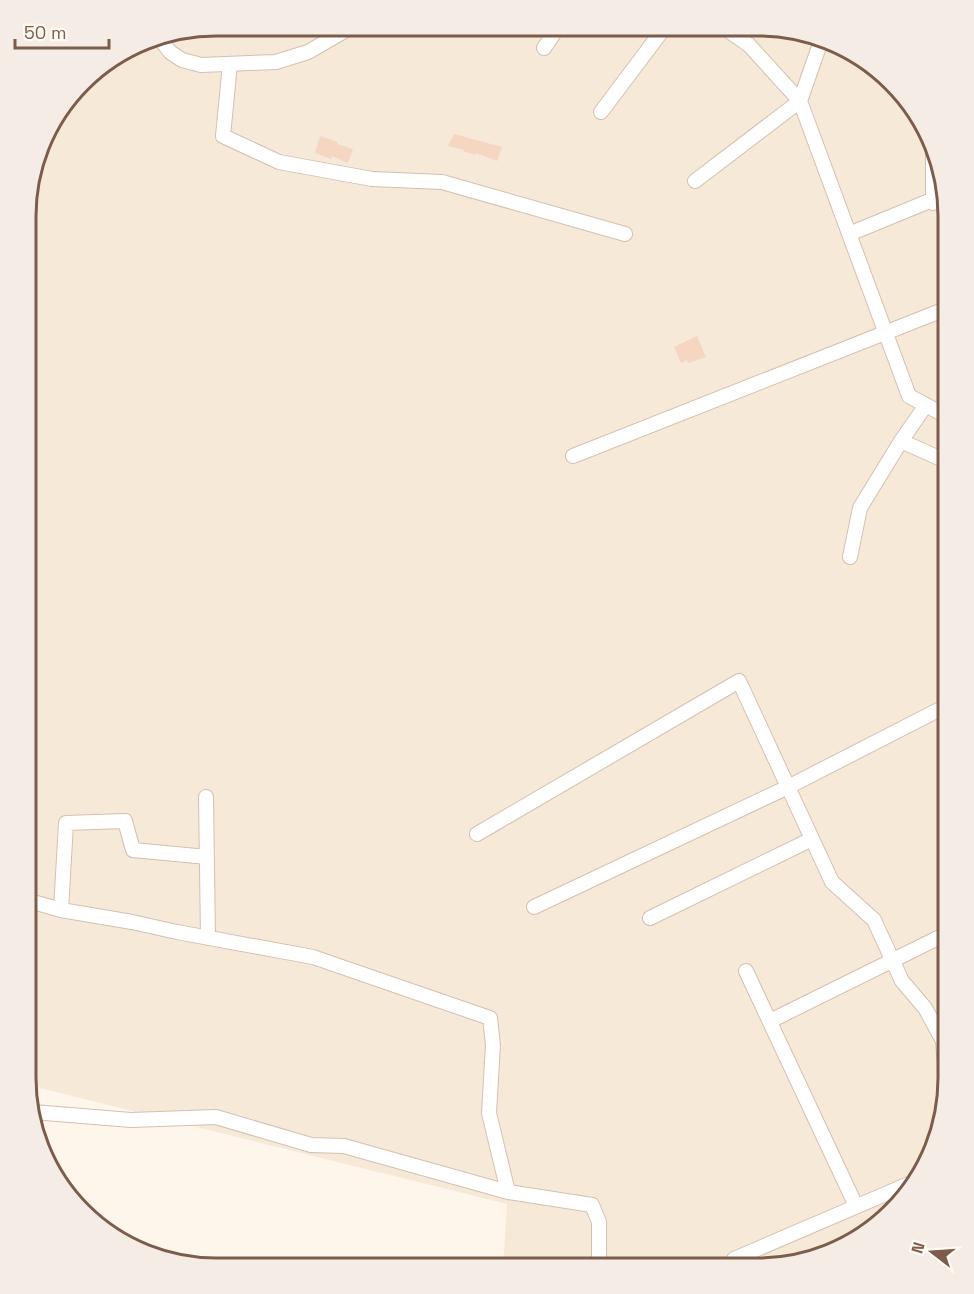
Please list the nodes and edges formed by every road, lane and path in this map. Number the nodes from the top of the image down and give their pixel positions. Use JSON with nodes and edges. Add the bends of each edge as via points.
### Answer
{"nodes":[{"id":1,"x":336,"y":36,"type":"edge"},
{"id":2,"x":552,"y":36,"type":"edge"},
{"id":3,"x":658,"y":36,"type":"edge"},
{"id":4,"x":737,"y":36,"type":"edge"},
{"id":5,"x":164,"y":44,"type":"edge"},
{"id":6,"x":818,"y":47,"type":"edge"},
{"id":7,"x":544,"y":48,"type":"dead end"},
{"id":8,"x":230,"y":64,"type":"junction"},
{"id":9,"x":800,"y":101,"type":"junction"},
{"id":10,"x":601,"y":112,"type":"dead end"},
{"id":11,"x":695,"y":181,"type":"dead end"},
{"id":12,"x":935,"y":181,"type":"edge"},
{"id":13,"x":936,"y":199,"type":"edge"},
{"id":14,"x":625,"y":234,"type":"dead end"},
{"id":15,"x":849,"y":234,"type":"junction"},
{"id":16,"x":938,"y":312,"type":"edge"},
{"id":17,"x":885,"y":333,"type":"junction"},
{"id":18,"x":926,"y":405,"type":"junction"},
{"id":19,"x":938,"y":412,"type":"edge"},
{"id":20,"x":901,"y":441,"type":"junction"},
{"id":21,"x":573,"y":456,"type":"dead end"},
{"id":22,"x":938,"y":458,"type":"edge"},
{"id":23,"x":850,"y":557,"type":"dead end"},
{"id":24,"x":938,"y":710,"type":"edge"},
{"id":25,"x":788,"y":786,"type":"junction"},
{"id":26,"x":206,"y":797,"type":"dead end"},
{"id":27,"x":477,"y":834,"type":"dead end"},
{"id":28,"x":812,"y":839,"type":"junction"},
{"id":29,"x":207,"y":857,"type":"junction"},
{"id":30,"x":36,"y":903,"type":"edge"},
{"id":31,"x":534,"y":907,"type":"dead end"},
{"id":32,"x":62,"y":910,"type":"junction"},
{"id":33,"x":650,"y":918,"type":"dead end"},
{"id":34,"x":208,"y":938,"type":"junction"},
{"id":35,"x":938,"y":938,"type":"edge"},
{"id":36,"x":892,"y":960,"type":"junction"},
{"id":37,"x":746,"y":971,"type":"dead end"},
{"id":38,"x":770,"y":1021,"type":"junction"},
{"id":39,"x":938,"y":1027,"type":"edge"},
{"id":40,"x":39,"y":1112,"type":"edge"},
{"id":41,"x":901,"y":1187,"type":"edge"},
{"id":42,"x":508,"y":1192,"type":"junction"},
{"id":43,"x":856,"y":1206,"type":"junction"},
{"id":44,"x":599,"y":1258,"type":"edge"},
{"id":45,"x":745,"y":1258,"type":"edge"}],
"edges":[{"from":1,"to":8,"type":"street","via":[[308,52],[276,62]]},
{"from":2,"to":7,"type":"street"},
{"from":3,"to":10,"type":"street"},
{"from":4,"to":9,"type":"street"},
{"from":5,"to":8,"type":"street","via":[[182,60],[201,65]]},
{"from":6,"to":9,"type":"street"},
{"from":8,"to":14,"type":"street","via":[[223,136],[279,162],[372,179],[442,182]]},
{"from":9,"to":11,"type":"street"},
{"from":9,"to":15,"type":"street"},
{"from":12,"to":13,"type":"street"},
{"from":13,"to":15,"type":"street"},
{"from":15,"to":17,"type":"street"},
{"from":16,"to":17,"type":"street"},
{"from":17,"to":18,"type":"street","via":[[909,396]]},
{"from":17,"to":21,"type":"street"},
{"from":18,"to":19,"type":"street"},
{"from":18,"to":20,"type":"street"},
{"from":20,"to":22,"type":"street"},
{"from":20,"to":23,"type":"street","via":[[860,508]]},
{"from":24,"to":25,"type":"street"},
{"from":25,"to":27,"type":"street","via":[[739,681]]},
{"from":25,"to":28,"type":"street"},
{"from":25,"to":31,"type":"street"},
{"from":26,"to":29,"type":"street"},
{"from":28,"to":33,"type":"street"},
{"from":28,"to":36,"type":"street","via":[[832,882],[873,920]]},
{"from":29,"to":32,"type":"street","via":[[133,850],[125,822],[66,823]]},
{"from":29,"to":34,"type":"street"},
{"from":30,"to":32,"type":"street"},
{"from":32,"to":34,"type":"street"},
{"from":34,"to":42,"type":"street","via":[[313,957],[490,1018],[493,1044],[489,1113]]},
{"from":35,"to":36,"type":"street"},
{"from":36,"to":38,"type":"street"},
{"from":36,"to":39,"type":"street","via":[[902,981]]},
{"from":37,"to":38,"type":"street"},
{"from":38,"to":43,"type":"street"},
{"from":40,"to":42,"type":"street","via":[[131,1120],[216,1117],[311,1145],[344,1146]]},
{"from":41,"to":43,"type":"street"},
{"from":42,"to":44,"type":"street","via":[[592,1205],[599,1222]]},
{"from":43,"to":45,"type":"street"}]}
